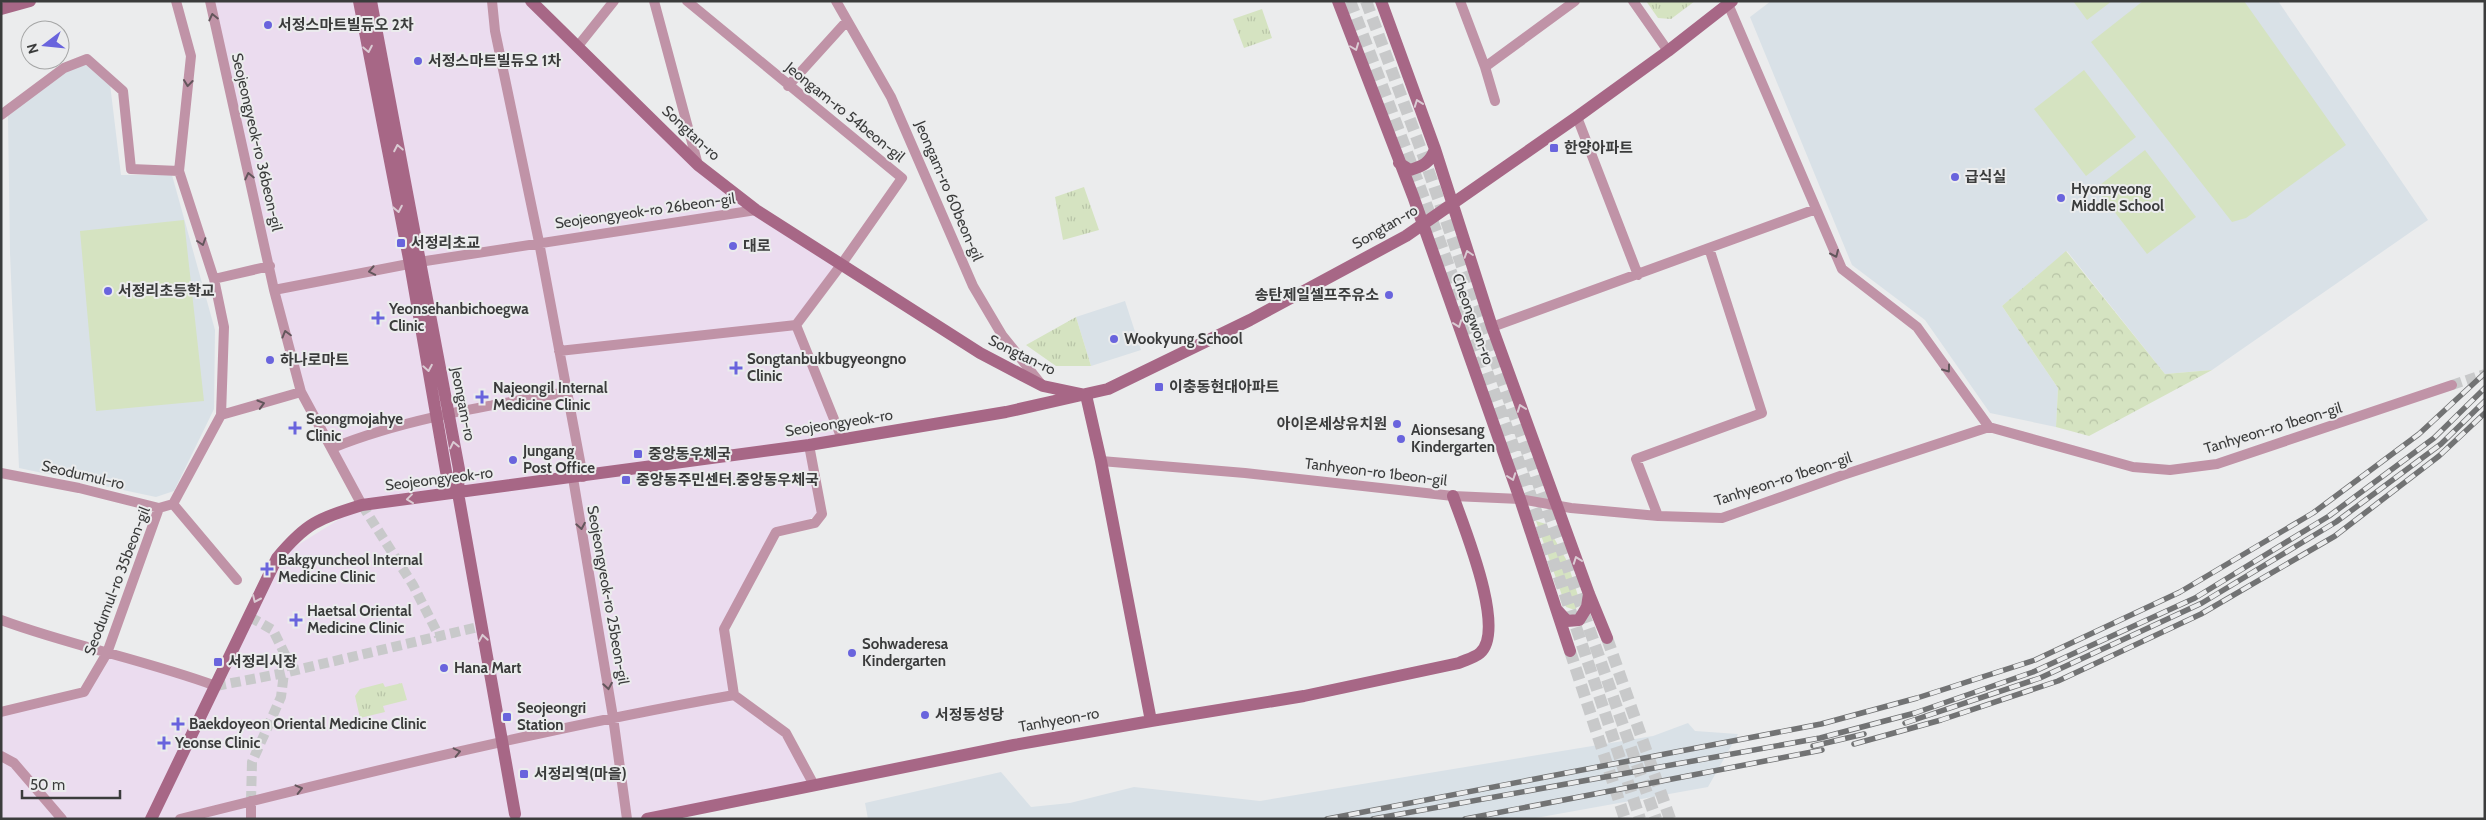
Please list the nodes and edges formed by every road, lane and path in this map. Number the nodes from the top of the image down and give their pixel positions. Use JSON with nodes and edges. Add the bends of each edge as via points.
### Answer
{"nodes":[{"id":1,"x":30,"y":1,"type":"edge"},
{"id":2,"x":176,"y":1,"type":"edge"},
{"id":3,"x":210,"y":1,"type":"edge"},
{"id":4,"x":359,"y":1,"type":"edge"},
{"id":5,"x":371,"y":1,"type":"edge"},
{"id":6,"x":492,"y":1,"type":"edge"},
{"id":7,"x":531,"y":1,"type":"edge"},
{"id":8,"x":614,"y":1,"type":"edge"},
{"id":9,"x":654,"y":1,"type":"edge"},
{"id":10,"x":687,"y":1,"type":"edge"},
{"id":11,"x":836,"y":1,"type":"edge"},
{"id":12,"x":1338,"y":1,"type":"edge"},
{"id":13,"x":1381,"y":1,"type":"edge"},
{"id":14,"x":1460,"y":1,"type":"edge"},
{"id":15,"x":1574,"y":1,"type":"edge"},
{"id":16,"x":1633,"y":1,"type":"edge"},
{"id":17,"x":1730,"y":2,"type":"edge"},
{"id":18,"x":1,"y":9,"type":"edge"},
{"id":19,"x":846,"y":22,"type":"junction"},
{"id":20,"x":578,"y":46,"type":"junction"},
{"id":21,"x":1668,"y":51,"type":"junction"},
{"id":22,"x":1485,"y":67,"type":"junction"},
{"id":23,"x":788,"y":86,"type":"junction"},
{"id":24,"x":1495,"y":101,"type":"dead end"},
{"id":25,"x":1,"y":115,"type":"edge"},
{"id":26,"x":1577,"y":117,"type":"junction"},
{"id":27,"x":1435,"y":149,"type":"junction"},
{"id":28,"x":1399,"y":163,"type":"junction"},
{"id":29,"x":698,"y":165,"type":"junction"},
{"id":30,"x":179,"y":171,"type":"junction"},
{"id":31,"x":1453,"y":204,"type":"junction"},
{"id":32,"x":1816,"y":209,"type":"junction"},
{"id":33,"x":756,"y":210,"type":"junction"},
{"id":34,"x":1422,"y":225,"type":"junction"},
{"id":35,"x":539,"y":242,"type":"junction"},
{"id":36,"x":1709,"y":248,"type":"junction"},
{"id":37,"x":415,"y":263,"type":"junction"},
{"id":38,"x":841,"y":265,"type":"junction"},
{"id":39,"x":270,"y":266,"type":"junction"},
{"id":40,"x":1638,"y":275,"type":"junction"},
{"id":41,"x":214,"y":279,"type":"junction"},
{"id":42,"x":274,"y":290,"type":"junction"},
{"id":43,"x":796,"y":324,"type":"junction"},
{"id":44,"x":1492,"y":327,"type":"junction"},
{"id":45,"x":559,"y":351,"type":"junction"},
{"id":46,"x":2452,"y":385,"type":"tunnel mouth"},
{"id":47,"x":1043,"y":386,"type":"junction"},
{"id":48,"x":301,"y":392,"type":"junction"},
{"id":49,"x":567,"y":392,"type":"junction"},
{"id":50,"x":1086,"y":395,"type":"junction"},
{"id":51,"x":221,"y":415,"type":"junction"},
{"id":52,"x":442,"y":415,"type":"junction"},
{"id":53,"x":1989,"y":427,"type":"junction"},
{"id":54,"x":842,"y":439,"type":"junction"},
{"id":55,"x":809,"y":445,"type":"junction"},
{"id":56,"x":332,"y":448,"type":"junction"},
{"id":57,"x":1101,"y":461,"type":"junction"},
{"id":58,"x":1,"y":473,"type":"edge"},
{"id":59,"x":578,"y":478,"type":"junction"},
{"id":60,"x":458,"y":493,"type":"junction"},
{"id":61,"x":1453,"y":496,"type":"junction"},
{"id":62,"x":1520,"y":500,"type":"junction"},
{"id":63,"x":173,"y":504,"type":"junction"},
{"id":64,"x":362,"y":506,"type":"junction"},
{"id":65,"x":1557,"y":506,"type":"junction"},
{"id":66,"x":158,"y":508,"type":"junction"},
{"id":67,"x":1658,"y":516,"type":"junction"},
{"id":68,"x":236,"y":580,"type":"dead end"},
{"id":69,"x":1589,"y":594,"type":"junction"},
{"id":70,"x":1555,"y":608,"type":"junction"},
{"id":71,"x":1,"y":620,"type":"edge"},
{"id":72,"x":1608,"y":638,"type":"tunnel mouth"},
{"id":73,"x":1570,"y":651,"type":"tunnel mouth"},
{"id":74,"x":107,"y":653,"type":"junction"},
{"id":75,"x":216,"y":686,"type":"junction"},
{"id":76,"x":734,"y":695,"type":"junction"},
{"id":77,"x":1,"y":712,"type":"edge"},
{"id":78,"x":613,"y":716,"type":"junction"},
{"id":79,"x":1151,"y":721,"type":"junction"},
{"id":80,"x":501,"y":741,"type":"junction"},
{"id":81,"x":1,"y":756,"type":"edge"},
{"id":82,"x":814,"y":785,"type":"junction"},
{"id":83,"x":251,"y":801,"type":"junction"},
{"id":84,"x":518,"y":817,"type":"edge"},
{"id":85,"x":62,"y":819,"type":"edge"},
{"id":86,"x":150,"y":819,"type":"edge"},
{"id":87,"x":180,"y":819,"type":"edge"},
{"id":88,"x":251,"y":819,"type":"edge"},
{"id":89,"x":627,"y":819,"type":"edge"},
{"id":90,"x":647,"y":819,"type":"edge"}],
"edges":[{"from":1,"to":18,"type":"street"},
{"from":2,"to":30,"type":"street","name":"Seodumul-ro 35beon-gil","one_way":true,"via":[[190,56]]},
{"from":39,"to":3,"type":"street","name":"Seojeongyeok-ro 36beon-gil","one_way":true},
{"from":4,"to":37,"type":"street","one_way":true},
{"from":37,"to":5,"type":"street","name":"Jeongam-ro","one_way":true},
{"from":6,"to":35,"type":"street","name":"Seojeongyeok-ro 26beon-gil","via":[[495,31]]},
{"from":7,"to":20,"type":"street","name":"Songtan-ro"},
{"from":8,"to":20,"type":"street"},
{"from":9,"to":29,"type":"street"},
{"from":10,"to":23,"type":"street","name":"Jeongam-ro 54beon-gil"},
{"from":11,"to":19,"type":"street","name":"Jeongam-ro 60beon-gil"},
{"from":12,"to":28,"type":"street","name":"Cheongwon-ro","one_way":true},
{"from":27,"to":13,"type":"street","name":"Cheongwon-ro","one_way":true},
{"from":14,"to":22,"type":"street"},
{"from":15,"to":22,"type":"street"},
{"from":16,"to":21,"type":"street"},
{"from":17,"to":21,"type":"street","name":"Songtan-ro"},
{"from":17,"to":32,"type":"street"},
{"from":19,"to":23,"type":"street"},
{"from":19,"to":47,"type":"street","name":"Jeongam-ro 60beon-gil","via":[[891,97],[973,286],[1002,335]]},
{"from":20,"to":29,"type":"street","name":"Songtan-ro"},
{"from":21,"to":26,"type":"street","name":"Songtan-ro"},
{"from":22,"to":24,"type":"street"},
{"from":23,"to":38,"type":"street","name":"Jeongam-ro 54beon-gil","via":[[902,178]]},
{"from":25,"to":30,"type":"street","via":[[64,68],[87,58],[123,91],[131,169]]},
{"from":26,"to":31,"type":"street","name":"Songtan-ro"},
{"from":26,"to":40,"type":"street"},
{"from":27,"to":28,"type":"street","via":[[1431,160],[1421,167],[1410,170]]},
{"from":27,"to":31,"type":"street","name":"Cheongwon-ro"},
{"from":28,"to":34,"type":"street","name":"Cheongwon-ro"},
{"from":29,"to":33,"type":"street","name":"Songtan-ro"},
{"from":30,"to":41,"type":"street","name":"Seodumul-ro 35beon-gil","one_way":true},
{"from":31,"to":34,"type":"street","name":"Songtan-ro"},
{"from":44,"to":31,"type":"street","name":"Cheongwon-ro","one_way":true},
{"from":32,"to":36,"type":"street"},
{"from":32,"to":53,"type":"street","one_way":true,"via":[[1842,269],[1917,327]]},
{"from":33,"to":35,"type":"street","name":"Seojeongyeok-ro 26beon-gil"},
{"from":33,"to":38,"type":"street","name":"Songtan-ro"},
{"from":34,"to":50,"type":"street","name":"Songtan-ro","via":[[1242,324],[1108,388]]},
{"from":34,"to":62,"type":"street","name":"Cheongwon-ro","one_way":true},
{"from":35,"to":37,"type":"street","name":"Seojeongyeok-ro 26beon-gil"},
{"from":35,"to":45,"type":"street","name":"Seojeongyeok-ro 26beon-gil"},
{"from":36,"to":40,"type":"street"},
{"from":36,"to":67,"type":"street","via":[[1762,414],[1636,459]]},
{"from":37,"to":42,"type":"street","one_way":true},
{"from":37,"to":52,"type":"street","name":"Jeongam-ro"},
{"from":38,"to":43,"type":"street"},
{"from":38,"to":47,"type":"street","name":"Songtan-ro","via":[[980,353]]},
{"from":39,"to":41,"type":"street"},
{"from":39,"to":42,"type":"street","name":"Seojeongyeok-ro 36beon-gil"},
{"from":40,"to":44,"type":"street"},
{"from":41,"to":51,"type":"street","name":"Seodumul-ro 35beon-gil","via":[[224,327]]},
{"from":48,"to":42,"type":"street","name":"Seojeongyeok-ro 36beon-gil","one_way":true},
{"from":43,"to":45,"type":"street"},
{"from":43,"to":54,"type":"street"},
{"from":65,"to":44,"type":"street","name":"Cheongwon-ro","one_way":true},
{"from":45,"to":49,"type":"street","name":"Seojeongyeok-ro 26beon-gil"},
{"from":46,"to":53,"type":"street","name":"Tanhyeon-ro 1beon-gil","via":[[2217,464],[2170,470],[2124,465]]},
{"from":47,"to":50,"type":"street","name":"Songtan-ro"},
{"from":51,"to":48,"type":"street","one_way":true},
{"from":48,"to":56,"type":"street","name":"Seojeongyeok-ro 36beon-gil"},
{"from":49,"to":52,"type":"street"},
{"from":49,"to":59,"type":"street","name":"Seojeongyeok-ro 26beon-gil"},
{"from":50,"to":54,"type":"street","name":"Seojeongyeok-ro","via":[[1006,412]]},
{"from":50,"to":57,"type":"street"},
{"from":51,"to":63,"type":"street","name":"Seodumul-ro 35beon-gil"},
{"from":52,"to":56,"type":"street"},
{"from":52,"to":60,"type":"street","name":"Jeongam-ro","via":[[459,469]]},
{"from":53,"to":67,"type":"street","name":"Tanhyeon-ro 1beon-gil","via":[[1722,518]]},
{"from":54,"to":55,"type":"street","name":"Seojeongyeok-ro"},
{"from":55,"to":59,"type":"street","name":"Seojeongyeok-ro"},
{"from":55,"to":76,"type":"street","via":[[822,514],[815,523],[776,532],[724,629]]},
{"from":56,"to":64,"type":"street","name":"Seojeongyeok-ro 36beon-gil"},
{"from":57,"to":61,"type":"street","name":"Tanhyeon-ro 1beon-gil"},
{"from":57,"to":79,"type":"street"},
{"from":58,"to":66,"type":"street","name":"Seodumul-ro"},
{"from":59,"to":60,"type":"street","name":"Seojeongyeok-ro"},
{"from":59,"to":78,"type":"street","name":"Seojeongyeok-ro 25beon-gil","one_way":true},
{"from":60,"to":64,"type":"street","name":"Seojeongyeok-ro","one_way":true},
{"from":80,"to":60,"type":"street","name":"Jeongam-ro","one_way":true},
{"from":61,"to":62,"type":"street","name":"Tanhyeon-ro 1beon-gil"},
{"from":61,"to":79,"type":"street","name":"Tanhyeon-ro","via":[[1488,611],[1488,638],[1481,653],[1459,663],[1323,692]]},
{"from":62,"to":65,"type":"street","name":"Tanhyeon-ro 1beon-gil"},
{"from":62,"to":70,"type":"street","name":"Cheongwon-ro"},
{"from":63,"to":66,"type":"street","name":"Seodumul-ro 35beon-gil"},
{"from":63,"to":68,"type":"street"},
{"from":64,"to":75,"type":"street","name":"Seojeongyeok-ro","one_way":true,"via":[[320,519],[297,534],[277,558]]},
{"from":65,"to":67,"type":"street","name":"Tanhyeon-ro 1beon-gil"},
{"from":69,"to":65,"type":"street","name":"Cheongwon-ro","one_way":true},
{"from":66,"to":74,"type":"street","name":"Seodumul-ro 35beon-gil"},
{"from":69,"to":70,"type":"street","via":[[1587,607],[1578,620],[1567,621]]},
{"from":69,"to":72,"type":"street","name":"Cheongwon-ro"},
{"from":70,"to":73,"type":"street","name":"Cheongwon-ro"},
{"from":71,"to":74,"type":"street"},
{"from":74,"to":75,"type":"street","via":[[172,670]]},
{"from":74,"to":77,"type":"street","name":"Seodumul-ro 35beon-gil","via":[[84,692]]},
{"from":75,"to":86,"type":"street","name":"Seojeongyeok-ro"},
{"from":76,"to":78,"type":"street"},
{"from":76,"to":82,"type":"street","via":[[786,733]]},
{"from":78,"to":80,"type":"street"},
{"from":78,"to":89,"type":"street","name":"Seojeongyeok-ro 25beon-gil"},
{"from":79,"to":82,"type":"street","name":"Tanhyeon-ro"},
{"from":83,"to":80,"type":"street","one_way":true},
{"from":80,"to":84,"type":"street","name":"Jeongam-ro"},
{"from":81,"to":85,"type":"street","via":[[14,763]]},
{"from":82,"to":90,"type":"street","name":"Tanhyeon-ro"},
{"from":83,"to":87,"type":"street"},
{"from":83,"to":88,"type":"street"}]}
